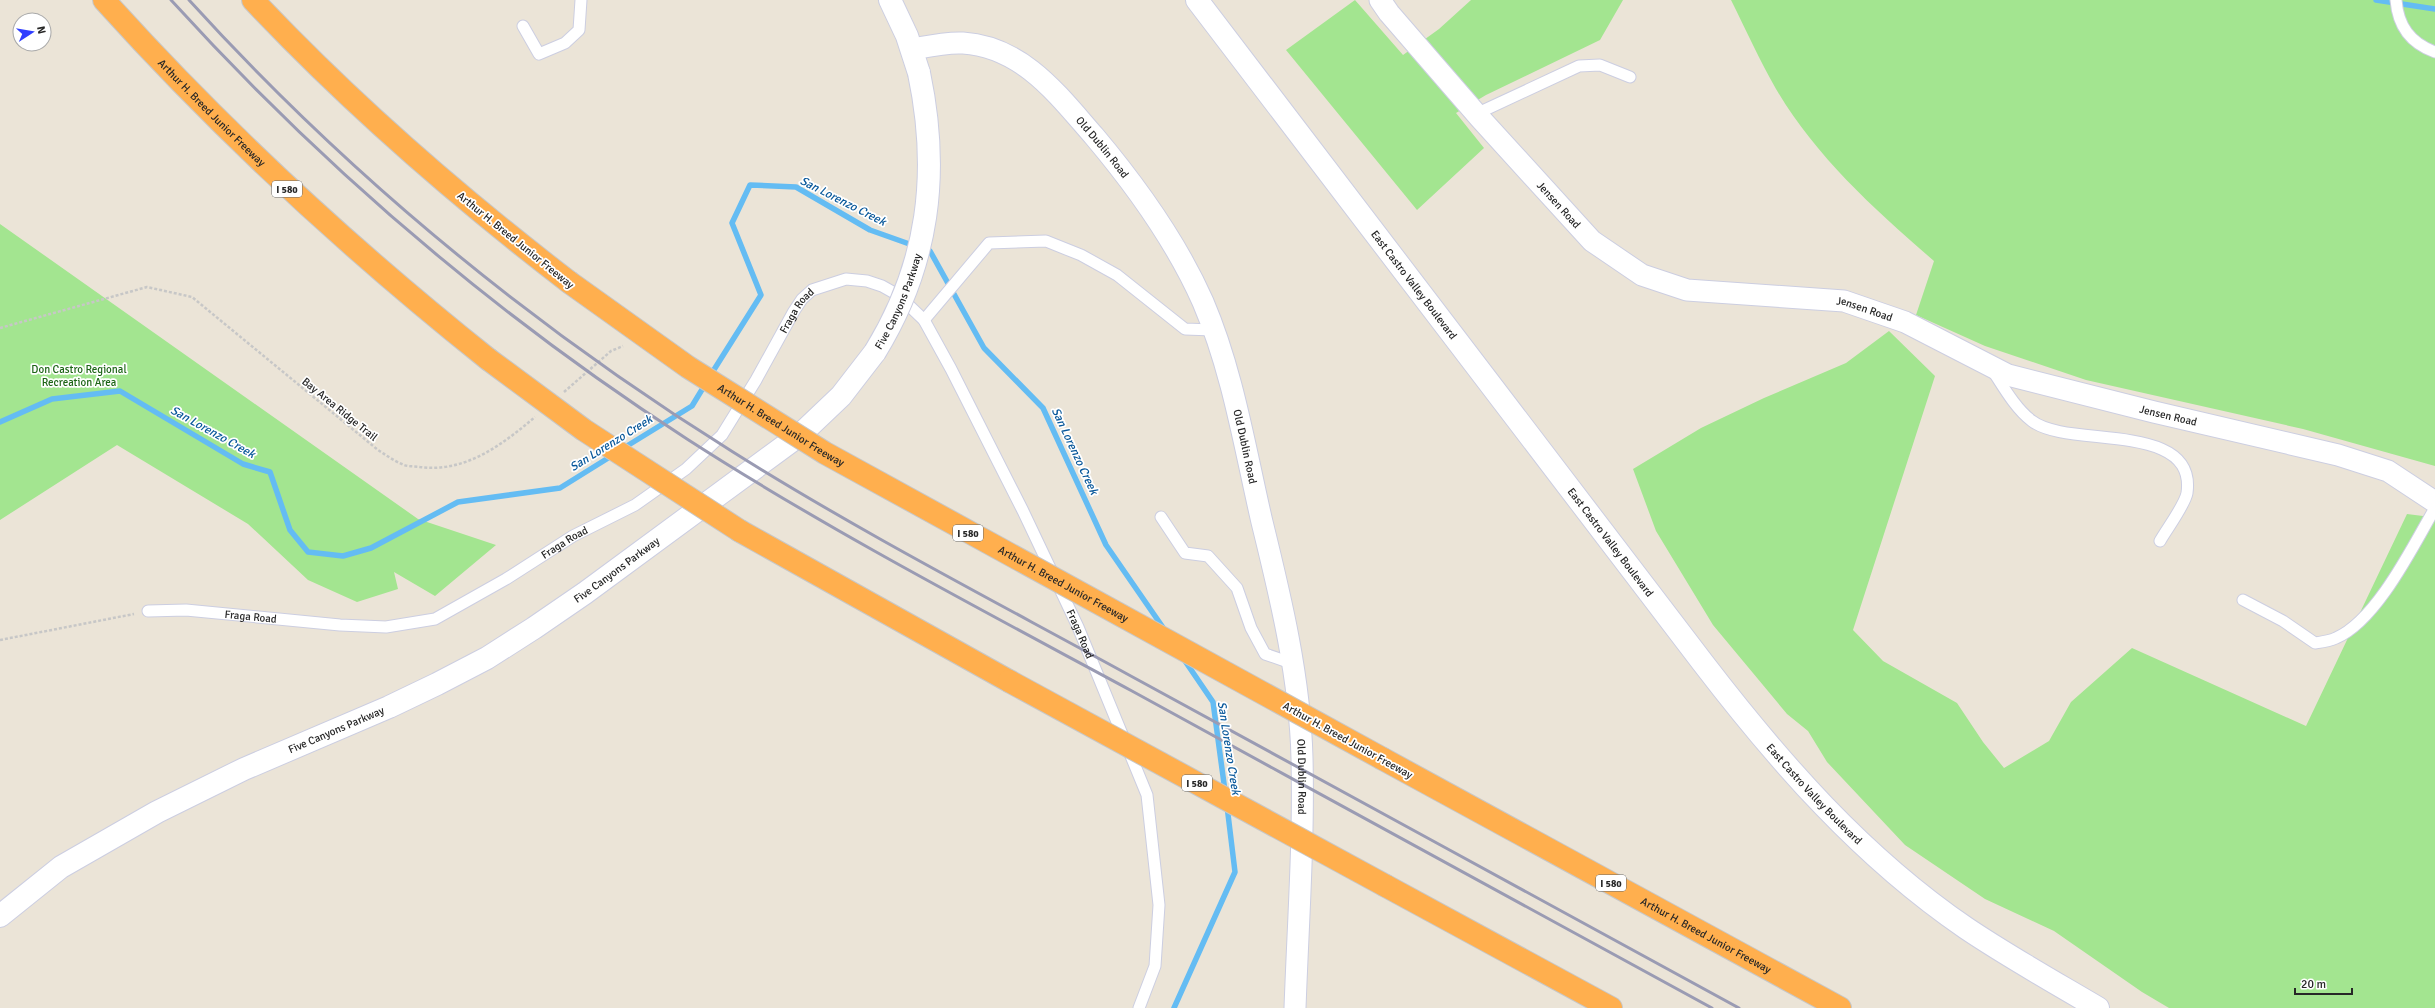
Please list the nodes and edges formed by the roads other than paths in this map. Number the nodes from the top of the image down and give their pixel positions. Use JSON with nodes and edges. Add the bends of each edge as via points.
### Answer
{"nodes":[{"id":1,"x":104,"y":0,"type":"edge"},
{"id":2,"x":253,"y":0,"type":"edge"},
{"id":3,"x":581,"y":0,"type":"edge"},
{"id":4,"x":890,"y":0,"type":"edge"},
{"id":5,"x":1198,"y":0,"type":"edge"},
{"id":6,"x":1380,"y":0,"type":"edge"},
{"id":7,"x":2396,"y":0,"type":"edge"},
{"id":8,"x":524,"y":26,"type":"dead end"},
{"id":9,"x":912,"y":49,"type":"junction"},
{"id":10,"x":2435,"y":52,"type":"edge"},
{"id":11,"x":1630,"y":78,"type":"dead end"},
{"id":12,"x":1476,"y":114,"type":"junction"},
{"id":13,"x":924,"y":320,"type":"junction"},
{"id":14,"x":1213,"y":330,"type":"junction"},
{"id":15,"x":1988,"y":364,"type":"junction"},
{"id":16,"x":2435,"y":502,"type":"edge"},
{"id":17,"x":2435,"y":508,"type":"edge"},
{"id":18,"x":1161,"y":517,"type":"dead end"},
{"id":19,"x":2160,"y":541,"type":"dead end"},
{"id":20,"x":2243,"y":600,"type":"dead end"},
{"id":21,"x":148,"y":611,"type":"road end"},
{"id":22,"x":1291,"y":664,"type":"junction"},
{"id":23,"x":0,"y":916,"type":"edge"},
{"id":24,"x":1139,"y":1008,"type":"edge"},
{"id":25,"x":1295,"y":1008,"type":"edge"},
{"id":26,"x":1610,"y":1008,"type":"edge"},
{"id":27,"x":1840,"y":1008,"type":"edge"},
{"id":28,"x":2098,"y":1008,"type":"edge"}],
"edges":[{"from":1,"to":26,"type":"highway","name":"Arthur H. Breed Junior Freeway","number":"I 580","bridge":true,"via":[[182,84],[299,200],[390,280],[488,359],[613,450],[740,531],[1009,681]]},
{"from":2,"to":27,"type":"highway","name":"Arthur H. Breed Junior Freeway","number":"I 580","bridge":true,"via":[[323,72],[476,209],[568,282],[688,367],[825,453]]},
{"from":3,"to":8,"type":"lane","via":[[578,30],[566,43],[539,54]]},
{"from":4,"to":9,"type":"main road","name":"Five Canyons Parkway"},
{"from":5,"to":28,"type":"main road","name":"East Castro Valley Boulevard","via":[[1703,664],[1795,776],[1849,832],[1907,883],[1966,928]]},
{"from":6,"to":12,"type":"street","name":"Jensen Road"},
{"from":7,"to":10,"type":"lane","via":[[2397,14],[2410,38]]},
{"from":9,"to":14,"type":"street","name":"Old Dublin Road","via":[[969,44],[1010,56],[1034,71],[1103,147],[1151,211],[1182,259]]},
{"from":9,"to":23,"type":"main road","name":"Five Canyons Parkway","bridge":true,"via":[[919,73],[930,142],[931,166],[926,216],[909,283],[893,320],[875,352],[841,396],[801,434],[585,593],[487,658],[389,707],[244,769],[157,812],[60,867]]},
{"from":11,"to":12,"type":"lane","via":[[1600,65],[1579,66]]},
{"from":12,"to":15,"type":"street","name":"Jensen Road","via":[[1592,241],[1642,275],[1687,290],[1844,301],[1905,322]]},
{"from":13,"to":14,"type":"lane","via":[[989,243],[1046,241],[1081,255],[1117,274],[1185,329]]},
{"from":13,"to":21,"type":"lane","name":"Fraga Road","via":[[898,295],[867,281],[846,279],[812,290],[794,311],[722,435],[686,469],[635,504],[573,536],[506,579],[435,619],[386,627],[186,610]]},
{"from":13,"to":24,"type":"lane","name":"Fraga Road","via":[[1024,511],[1078,627],[1147,795],[1159,905],[1155,966]]},
{"from":14,"to":22,"type":"street","name":"Old Dublin Road","via":[[1231,387],[1287,627]]},
{"from":15,"to":16,"type":"street","name":"Jensen Road","via":[[2008,375],[2338,455],[2388,471]]},
{"from":15,"to":19,"type":"lane","via":[[2013,401],[2033,422],[2063,432],[2144,443],[2166,452],[2179,463],[2187,475],[2187,495]]},
{"from":17,"to":20,"type":"lane","via":[[2384,595],[2356,625],[2336,639],[2315,643],[2283,621]]},
{"from":18,"to":22,"type":"lane","via":[[1185,553],[1208,556],[1237,588],[1251,628],[1265,654]]},
{"from":22,"to":25,"type":"street","name":"Old Dublin Road","via":[[1302,755],[1302,876]]}]}
